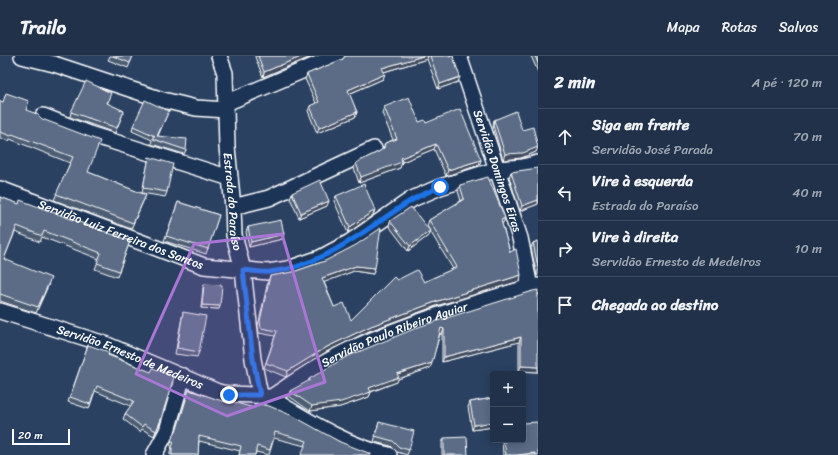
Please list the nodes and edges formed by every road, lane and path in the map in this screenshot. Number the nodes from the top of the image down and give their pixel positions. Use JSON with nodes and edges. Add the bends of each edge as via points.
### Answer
{"nodes":[{"id":1,"x":22,"y":56,"type":"edge"},
{"id":2,"x":219,"y":56,"type":"edge"},
{"id":3,"x":337,"y":56,"type":"edge"},
{"id":4,"x":459,"y":56,"type":"edge"},
{"id":5,"x":226,"y":106,"type":"junction"},
{"id":6,"x":43,"y":116,"type":"dead end"},
{"id":7,"x":374,"y":149,"type":"dead end"},
{"id":8,"x":538,"y":163,"type":"edge"},
{"id":9,"x":498,"y":169,"type":"junction"},
{"id":10,"x":230,"y":178,"type":"junction"},
{"id":11,"x":0,"y":189,"type":"edge"},
{"id":12,"x":233,"y":207,"type":"junction"},
{"id":13,"x":243,"y":270,"type":"junction"},
{"id":14,"x":534,"y":287,"type":"edge"},
{"id":15,"x":0,"y":311,"type":"edge"},
{"id":16,"x":183,"y":376,"type":"junction"},
{"id":17,"x":265,"y":396,"type":"junction"},
{"id":18,"x":154,"y":455,"type":"edge"},
{"id":19,"x":389,"y":455,"type":"edge"}],
"edges":[{"from":1,"to":5,"type":"street","via":[[163,100],[196,108]]},
{"from":2,"to":5,"type":"street","name":"Estrada do Paraíso","via":[[225,73]]},
{"from":3,"to":5,"type":"street"},
{"from":4,"to":9,"type":"street","name":"Servidão Domingos Eiras"},
{"from":5,"to":10,"type":"street","name":"Estrada do Paraíso"},
{"from":6,"to":10,"type":"street","via":[[89,134]]},
{"from":7,"to":12,"type":"street","via":[[269,198]]},
{"from":8,"to":9,"type":"street","name":"Servidão Luiz Ferreira dos Santos"},
{"from":9,"to":13,"type":"street","name":"Servidão Luiz Ferreira dos Santos","via":[[440,187],[412,200],[350,242],[320,258],[288,270]]},
{"from":9,"to":14,"type":"street","name":"Servidão Domingos Eiras"},
{"from":10,"to":12,"type":"street","name":"Estrada do Paraíso"},
{"from":11,"to":13,"type":"street","name":"Servidão Luiz Ferreira dos Santos","via":[[204,266]]},
{"from":12,"to":13,"type":"street","name":"Estrada do Paraíso","via":[[234,235]]},
{"from":13,"to":17,"type":"street","name":"Estrada do Paraíso","via":[[253,359]]},
{"from":14,"to":17,"type":"street","name":"Servidão Paulo Ribeiro Aguiar","via":[[433,317],[350,349]]},
{"from":15,"to":16,"type":"street","name":"Servidão Ernesto de Medeiros","via":[[105,344]]},
{"from":16,"to":17,"type":"street","name":"Servidão Ernesto de Medeiros","via":[[229,395]]},
{"from":16,"to":18,"type":"street","via":[[168,431]]},
{"from":17,"to":19,"type":"street","via":[[344,438]]}]}
